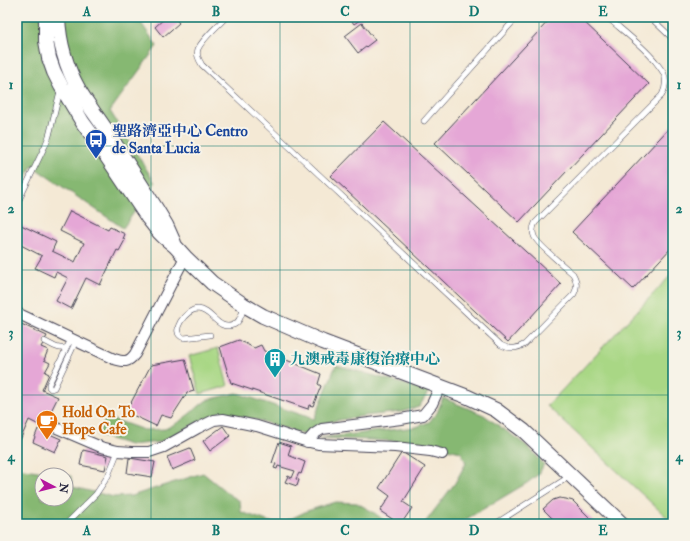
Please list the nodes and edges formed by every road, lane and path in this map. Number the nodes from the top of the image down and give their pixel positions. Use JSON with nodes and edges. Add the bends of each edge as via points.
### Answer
{"nodes":[{"id":1,"x":46,"y":17,"type":"edge"},
{"id":2,"x":58,"y":17,"type":"edge"},
{"id":3,"x":226,"y":17,"type":"edge"},
{"id":4,"x":517,"y":17,"type":"edge"},
{"id":5,"x":607,"y":17,"type":"edge"},
{"id":6,"x":650,"y":17,"type":"edge"},
{"id":7,"x":673,"y":39,"type":"edge"},
{"id":8,"x":64,"y":57,"type":"junction"},
{"id":9,"x":61,"y":86,"type":"junction"},
{"id":10,"x":424,"y":121,"type":"dead end"},
{"id":11,"x":17,"y":204,"type":"edge"},
{"id":12,"x":175,"y":246,"type":"junction"},
{"id":13,"x":185,"y":257,"type":"junction"},
{"id":14,"x":244,"y":306,"type":"junction"},
{"id":15,"x":17,"y":313,"type":"edge"},
{"id":16,"x":210,"y":334,"type":"dead end"},
{"id":17,"x":44,"y":341,"type":"dead end"},
{"id":18,"x":71,"y":342,"type":"junction"},
{"id":19,"x":60,"y":348,"type":"junction"},
{"id":20,"x":63,"y":355,"type":"junction"},
{"id":21,"x":440,"y":386,"type":"junction"},
{"id":22,"x":44,"y":423,"type":"dead end"},
{"id":23,"x":307,"y":442,"type":"junction"},
{"id":24,"x":118,"y":451,"type":"junction"},
{"id":25,"x":442,"y":454,"type":"dead end"},
{"id":26,"x":571,"y":476,"type":"junction"},
{"id":27,"x":66,"y":524,"type":"edge"},
{"id":28,"x":495,"y":524,"type":"edge"},
{"id":29,"x":622,"y":524,"type":"edge"}],
"edges":[{"from":1,"to":9,"type":"street","via":[[49,58]]},
{"from":2,"to":8,"type":"street"},
{"from":3,"to":5,"type":"lane","via":[[198,50],[198,58],[202,65],[501,345],[513,349],[526,344],[574,294],[577,284],[573,274],[536,240],[533,231],[535,223],[662,95],[665,89],[664,74],[648,53]]},
{"from":4,"to":10,"type":"lane"},
{"from":6,"to":7,"type":"lane"},
{"from":8,"to":9,"type":"street","via":[[65,69]]},
{"from":8,"to":12,"type":"street","via":[[79,91],[157,210]]},
{"from":9,"to":11,"type":"lane","via":[[49,136]]},
{"from":9,"to":12,"type":"street","via":[[148,218]]},
{"from":12,"to":13,"type":"street"},
{"from":13,"to":14,"type":"street","via":[[212,283]]},
{"from":13,"to":18,"type":"street","via":[[132,358],[120,361]]},
{"from":14,"to":16,"type":"lane","via":[[239,319],[233,325],[221,324],[200,309],[187,314],[178,328],[178,333],[184,338]]},
{"from":14,"to":21,"type":"street","via":[[301,333]]},
{"from":15,"to":18,"type":"street"},
{"from":17,"to":19,"type":"lane"},
{"from":18,"to":19,"type":"lane","via":[[63,349]]},
{"from":18,"to":20,"type":"lane"},
{"from":18,"to":20,"type":"lane","via":[[54,388],[51,389],[49,384]]},
{"from":19,"to":20,"type":"lane"},
{"from":21,"to":23,"type":"street","via":[[432,404],[423,415],[322,430]]},
{"from":21,"to":26,"type":"street","via":[[496,410],[524,431]]},
{"from":22,"to":24,"type":"street","via":[[101,447]]},
{"from":23,"to":24,"type":"street","via":[[257,426],[223,419],[214,420],[164,447],[149,452]]},
{"from":23,"to":25,"type":"street","via":[[395,447]]},
{"from":24,"to":27,"type":"lane","via":[[108,476],[96,494]]},
{"from":26,"to":28,"type":"lane"},
{"from":26,"to":29,"type":"street"}]}
